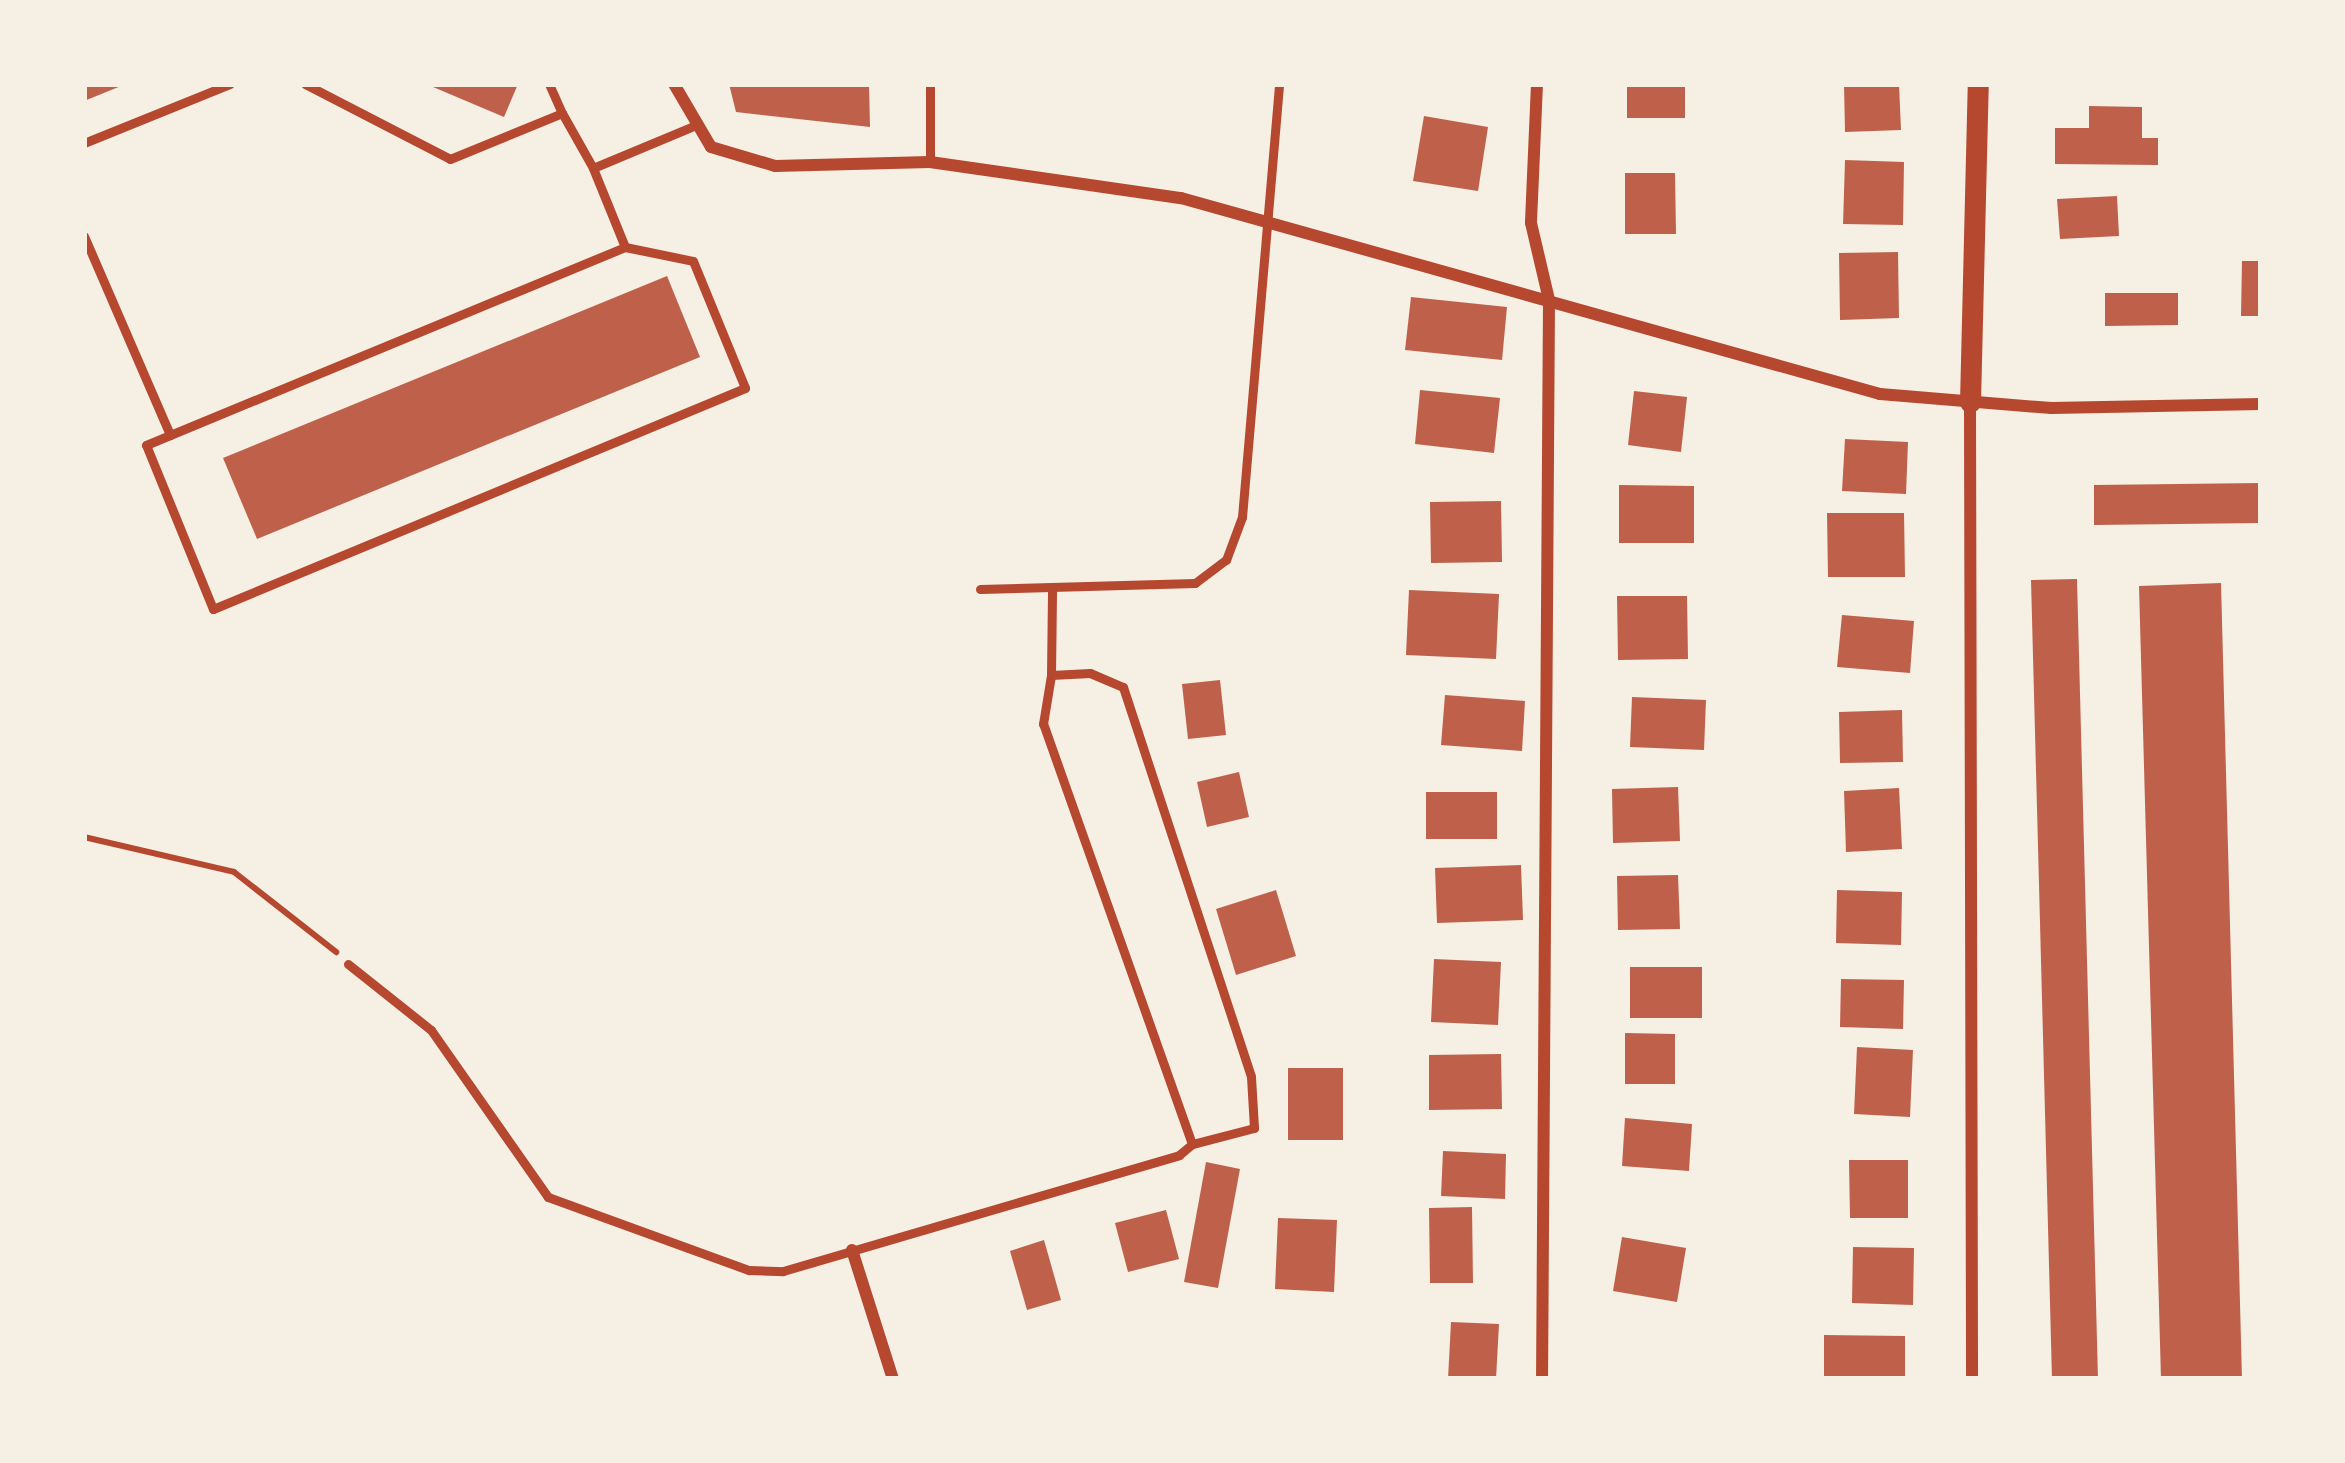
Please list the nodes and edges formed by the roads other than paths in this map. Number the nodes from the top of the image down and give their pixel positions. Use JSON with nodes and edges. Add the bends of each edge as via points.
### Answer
{"nodes":[{"id":1,"x":230,"y":84,"type":"edge"},
{"id":2,"x":305,"y":84,"type":"edge"},
{"id":3,"x":549,"y":84,"type":"edge"},
{"id":4,"x":674,"y":84,"type":"edge"},
{"id":5,"x":930,"y":84,"type":"edge"},
{"id":6,"x":1279,"y":84,"type":"edge"},
{"id":7,"x":1537,"y":84,"type":"edge"},
{"id":8,"x":1978,"y":84,"type":"edge"},
{"id":9,"x":562,"y":113,"type":"junction"},
{"id":10,"x":696,"y":125,"type":"junction"},
{"id":11,"x":84,"y":143,"type":"edge"},
{"id":12,"x":930,"y":162,"type":"junction"},
{"id":13,"x":593,"y":169,"type":"junction"},
{"id":14,"x":1264,"y":216,"type":"junction"},
{"id":15,"x":84,"y":236,"type":"edge"},
{"id":16,"x":626,"y":247,"type":"junction"},
{"id":17,"x":1549,"y":300,"type":"junction"},
{"id":18,"x":1970,"y":402,"type":"junction"},
{"id":19,"x":2261,"y":404,"type":"edge"},
{"id":20,"x":170,"y":435,"type":"junction"},
{"id":21,"x":980,"y":589,"type":"dead end"},
{"id":22,"x":1052,"y":591,"type":"junction"},
{"id":23,"x":1051,"y":675,"type":"junction"},
{"id":24,"x":348,"y":964,"type":"road end"},
{"id":25,"x":1192,"y":1144,"type":"junction"},
{"id":26,"x":852,"y":1250,"type":"junction"},
{"id":27,"x":893,"y":1379,"type":"edge"},
{"id":28,"x":1542,"y":1379,"type":"edge"},
{"id":29,"x":1972,"y":1379,"type":"edge"}],
"edges":[{"from":1,"to":11,"type":"lane"},
{"from":2,"to":9,"type":"lane","via":[[450,159]]},
{"from":3,"to":9,"type":"lane"},
{"from":4,"to":10,"type":"street"},
{"from":5,"to":12,"type":"lane"},
{"from":6,"to":14,"type":"lane"},
{"from":7,"to":17,"type":"street","via":[[1531,224]]},
{"from":8,"to":18,"type":"street"},
{"from":9,"to":13,"type":"lane"},
{"from":10,"to":12,"type":"street","via":[[711,147],[775,166]]},
{"from":10,"to":13,"type":"lane"},
{"from":12,"to":14,"type":"street"},
{"from":13,"to":16,"type":"lane"},
{"from":14,"to":17,"type":"street"},
{"from":14,"to":22,"type":"lane","via":[[1242,517],[1226,560],[1195,583]]},
{"from":15,"to":20,"type":"lane"},
{"from":16,"to":20,"type":"lane"},
{"from":16,"to":20,"type":"lane","via":[[693,261],[745,388],[213,609],[146,445]]},
{"from":17,"to":18,"type":"street","via":[[1880,394]]},
{"from":17,"to":28,"type":"street"},
{"from":18,"to":19,"type":"street"},
{"from":18,"to":29,"type":"street"},
{"from":21,"to":22,"type":"lane"},
{"from":22,"to":23,"type":"lane"},
{"from":23,"to":25,"type":"lane","via":[[1043,724]]},
{"from":23,"to":25,"type":"lane","via":[[1090,673],[1123,687],[1217,962],[1251,1077],[1254,1128]]},
{"from":24,"to":26,"type":"lane","via":[[431,1030],[548,1197],[749,1270],[783,1271]]},
{"from":25,"to":26,"type":"lane"},
{"from":26,"to":27,"type":"street"}]}
